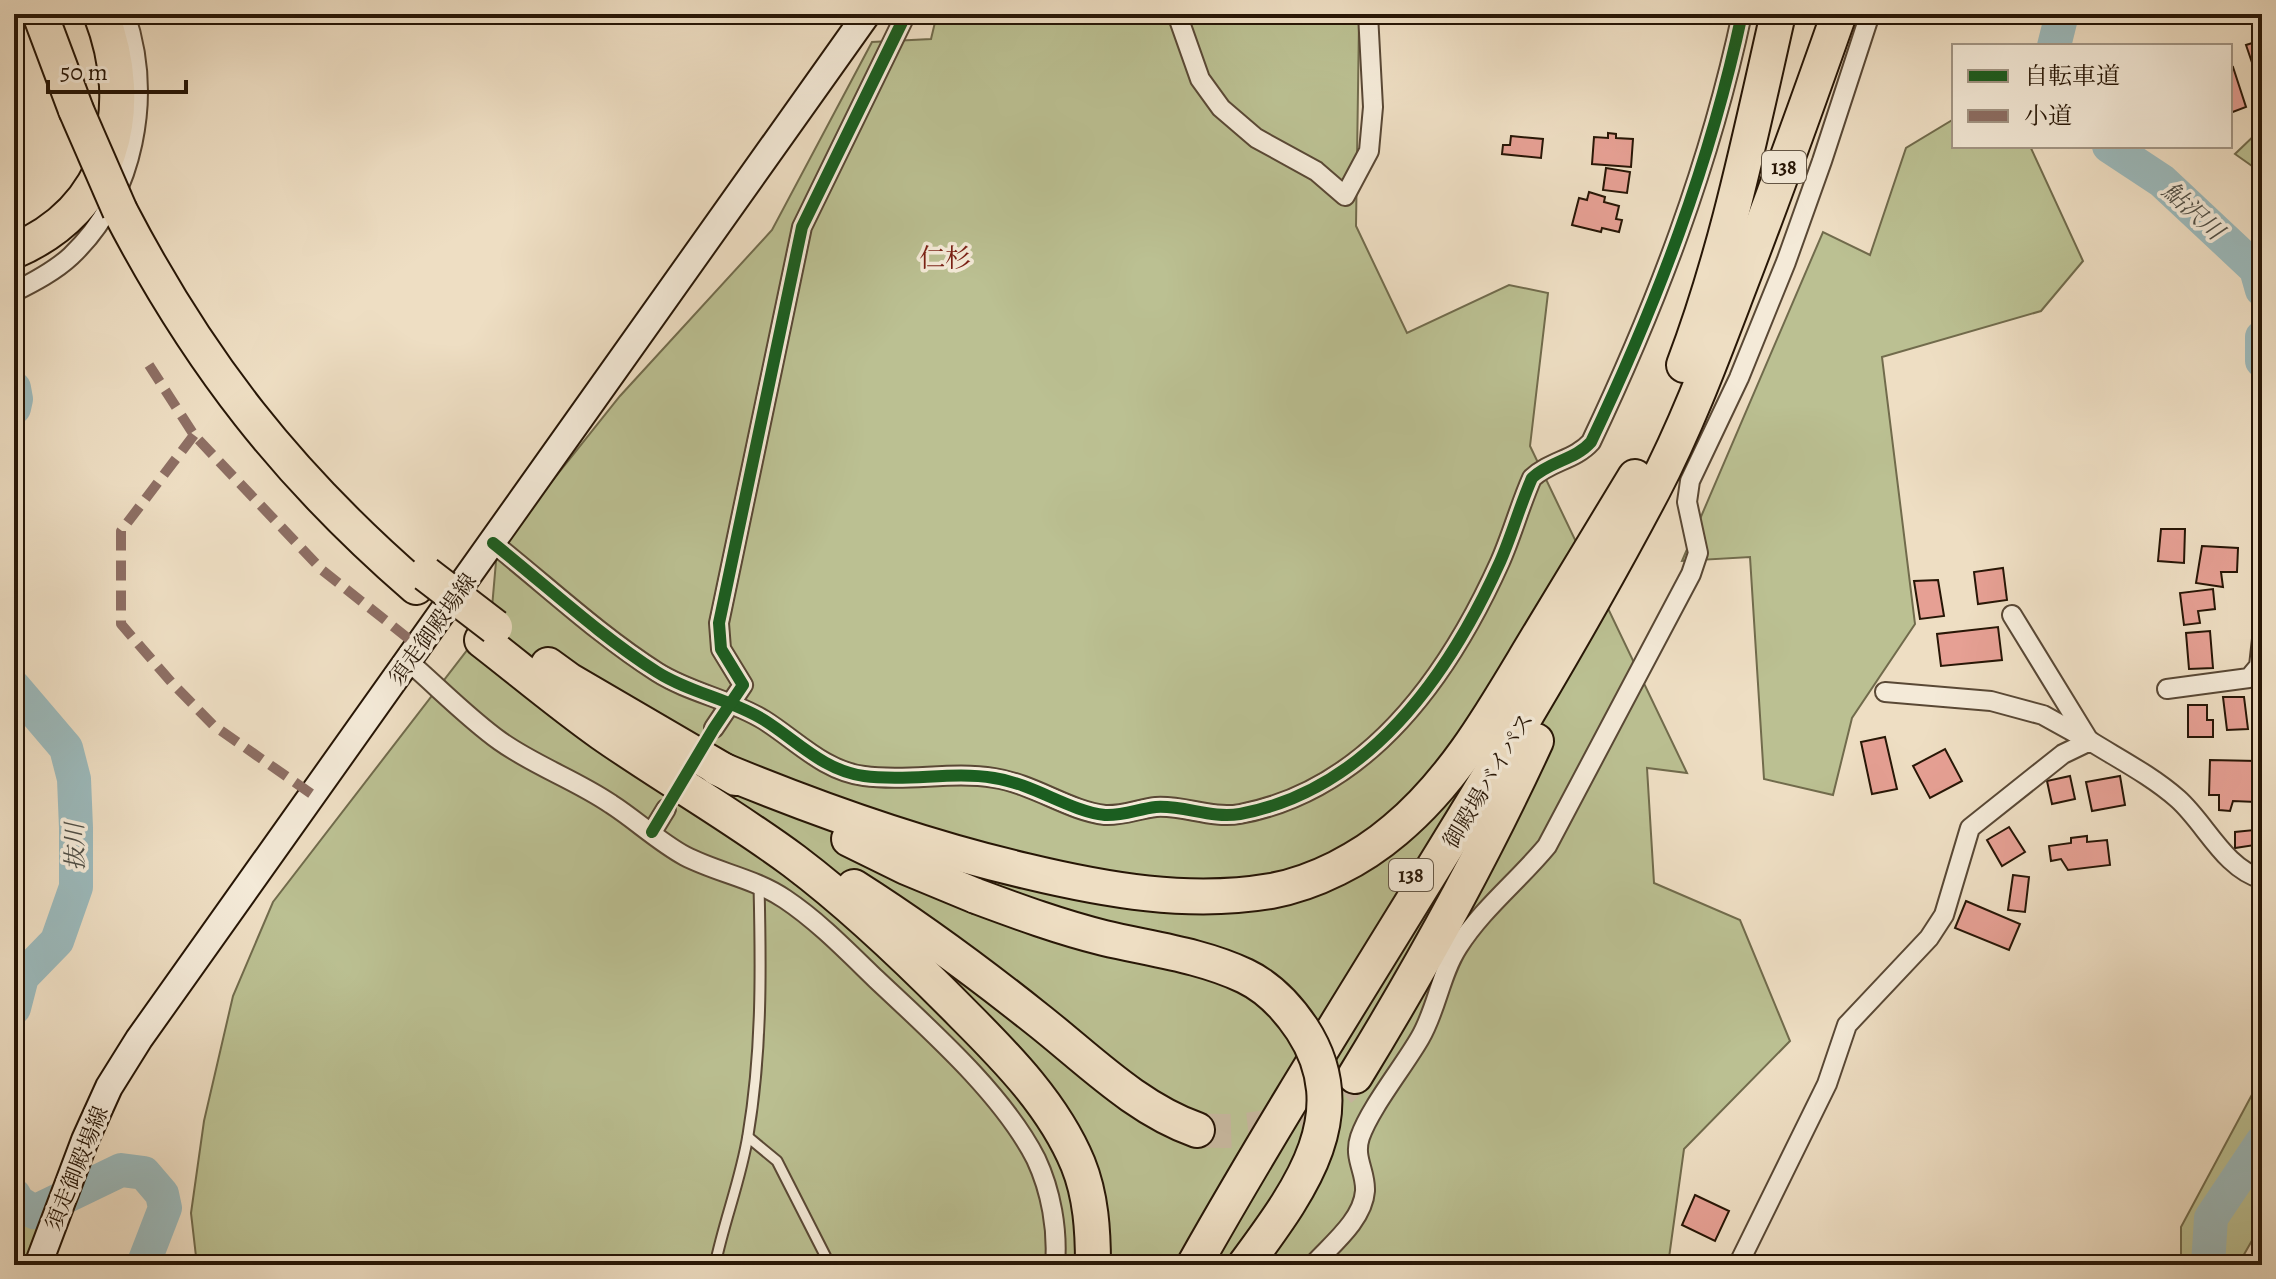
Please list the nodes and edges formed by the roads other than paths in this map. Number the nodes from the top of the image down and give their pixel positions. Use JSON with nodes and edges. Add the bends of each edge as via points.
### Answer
{"nodes":[{"id":1,"x":40,"y":14,"type":"edge"},
{"id":2,"x":59,"y":14,"type":"edge"},
{"id":3,"x":101,"y":14,"type":"edge"},
{"id":4,"x":125,"y":14,"type":"edge"},
{"id":5,"x":867,"y":14,"type":"edge"},
{"id":6,"x":906,"y":14,"type":"edge"},
{"id":7,"x":1177,"y":14,"type":"edge"},
{"id":8,"x":1368,"y":14,"type":"edge"},
{"id":9,"x":1742,"y":14,"type":"edge"},
{"id":10,"x":1778,"y":14,"type":"edge"},
{"id":11,"x":1839,"y":14,"type":"edge"},
{"id":12,"x":1870,"y":14,"type":"edge"},
{"id":13,"x":84,"y":106,"type":"junction"},
{"id":14,"x":22,"y":247,"type":"edge"},
{"id":15,"x":14,"y":292,"type":"edge"},
{"id":16,"x":1713,"y":323,"type":"junction"},
{"id":17,"x":1645,"y":482,"type":"junction"},
{"id":18,"x":493,"y":543,"type":"junction"},
{"id":19,"x":2012,"y":615,"type":"dead end"},
{"id":20,"x":489,"y":634,"type":"junction"},
{"id":21,"x":2262,"y":639,"type":"edge"},
{"id":22,"x":409,"y":662,"type":"junction"},
{"id":23,"x":2167,"y":689,"type":"dead end"},
{"id":24,"x":1885,"y":692,"type":"dead end"},
{"id":25,"x":557,"y":697,"type":"junction"},
{"id":26,"x":731,"y":704,"type":"junction"},
{"id":27,"x":714,"y":728,"type":"dead end"},
{"id":28,"x":2090,"y":741,"type":"junction"},
{"id":29,"x":717,"y":768,"type":"junction"},
{"id":30,"x":666,"y":809,"type":"dead end"},
{"id":31,"x":652,"y":832,"type":"junction"},
{"id":32,"x":2262,"y":879,"type":"edge"},
{"id":33,"x":759,"y":884,"type":"junction"},
{"id":34,"x":1355,"y":1076,"type":"tunnel mouth"},
{"id":35,"x":1197,"y":1130,"type":"tunnel mouth"},
{"id":36,"x":748,"y":1137,"type":"junction"},
{"id":37,"x":38,"y":1265,"type":"edge"},
{"id":38,"x":715,"y":1265,"type":"edge"},
{"id":39,"x":830,"y":1265,"type":"edge"},
{"id":40,"x":1055,"y":1265,"type":"edge"},
{"id":41,"x":1093,"y":1265,"type":"edge"},
{"id":42,"x":1173,"y":1265,"type":"edge"},
{"id":43,"x":1194,"y":1265,"type":"edge"},
{"id":44,"x":1245,"y":1265,"type":"edge"},
{"id":45,"x":1313,"y":1265,"type":"edge"},
{"id":46,"x":1738,"y":1265,"type":"edge"}],
"edges":[{"from":1,"to":13,"type":"highway"},
{"from":2,"to":13,"type":"highway"},
{"from":3,"to":14,"type":"highway","via":[[117,70],[118,101],[106,163],[77,209]]},
{"from":4,"to":15,"type":"street","via":[[137,79],[130,159],[93,231],[71,256]]},
{"from":5,"to":18,"type":"main road","name":"須走御殿場線"},
{"from":6,"to":26,"type":"street","via":[[802,227],[719,623],[721,649],[743,685]]},
{"from":7,"to":8,"type":"street","via":[[1200,79],[1221,108],[1256,138],[1316,171],[1345,196],[1369,151],[1373,107]]},
{"from":9,"to":26,"type":"street","via":[[1701,174],[1591,442],[1532,478],[1499,564],[1453,651],[1395,729],[1341,772],[1270,807],[1235,815],[1155,807],[1108,815],[993,778],[864,776],[841,770]]},
{"from":10,"to":16,"type":"highway","number":"138"},
{"from":11,"to":16,"type":"highway","number":"138"},
{"from":12,"to":45,"type":"street","via":[[1786,262],[1690,481],[1687,502],[1698,553],[1691,574],[1547,846],[1482,916],[1446,968],[1422,1035],[1360,1137],[1356,1158],[1365,1192],[1358,1213]]},
{"from":13,"to":20,"type":"highway","via":[[128,207],[252,392],[421,580]]},
{"from":16,"to":17,"type":"highway","name":"御殿場バイパス","number":"138","via":[[1700,388]]},
{"from":17,"to":29,"type":"highway","via":[[1461,759],[1396,830],[1358,857],[1274,890],[1183,896],[1067,881],[869,827]]},
{"from":17,"to":34,"type":"highway","via":[[1533,748]]},
{"from":17,"to":42,"type":"highway","name":"御殿場バイパス","number":"138","via":[[1491,746]]},
{"from":17,"to":43,"type":"highway","name":"御殿場バイパス","number":"138","via":[[1516,737]]},
{"from":18,"to":22,"type":"main road","name":"須走御殿場線"},
{"from":18,"to":26,"type":"street","via":[[660,674]]},
{"from":19,"to":28,"type":"street"},
{"from":20,"to":25,"type":"highway"},
{"from":20,"to":29,"type":"highway"},
{"from":21,"to":23,"type":"street","via":[[2259,666],[2249,678]]},
{"from":22,"to":31,"type":"street","via":[[499,740]]},
{"from":22,"to":37,"type":"main road","name":"須走御殿場線","via":[[109,1087]]},
{"from":24,"to":28,"type":"street","via":[[1991,701],[2043,715]]},
{"from":25,"to":35,"type":"highway","via":[[863,893],[1012,999],[1147,1106]]},
{"from":25,"to":41,"type":"highway","via":[[601,733],[795,862],[917,967],[980,1031],[1058,1124],[1079,1165],[1091,1208]]},
{"from":26,"to":27,"type":"street"},
{"from":28,"to":32,"type":"street","via":[[2178,799],[2221,849],[2250,876]]},
{"from":28,"to":46,"type":"street","via":[[2063,754],[1970,828],[1944,915],[1847,1025],[1827,1084]]},
{"from":29,"to":44,"type":"highway","bridge":true,"via":[[868,848],[976,896],[1045,921],[1216,965],[1247,977],[1274,996],[1309,1041],[1319,1067],[1323,1125],[1303,1182]]},
{"from":30,"to":31,"type":"street"},
{"from":31,"to":33,"type":"street","via":[[710,868]]},
{"from":33,"to":36,"type":"lane","via":[[761,974]]},
{"from":33,"to":40,"type":"street","via":[[786,899],[839,944],[998,1103],[1036,1160],[1048,1191]]},
{"from":36,"to":38,"type":"lane"},
{"from":36,"to":39,"type":"lane","via":[[777,1161]]}]}
